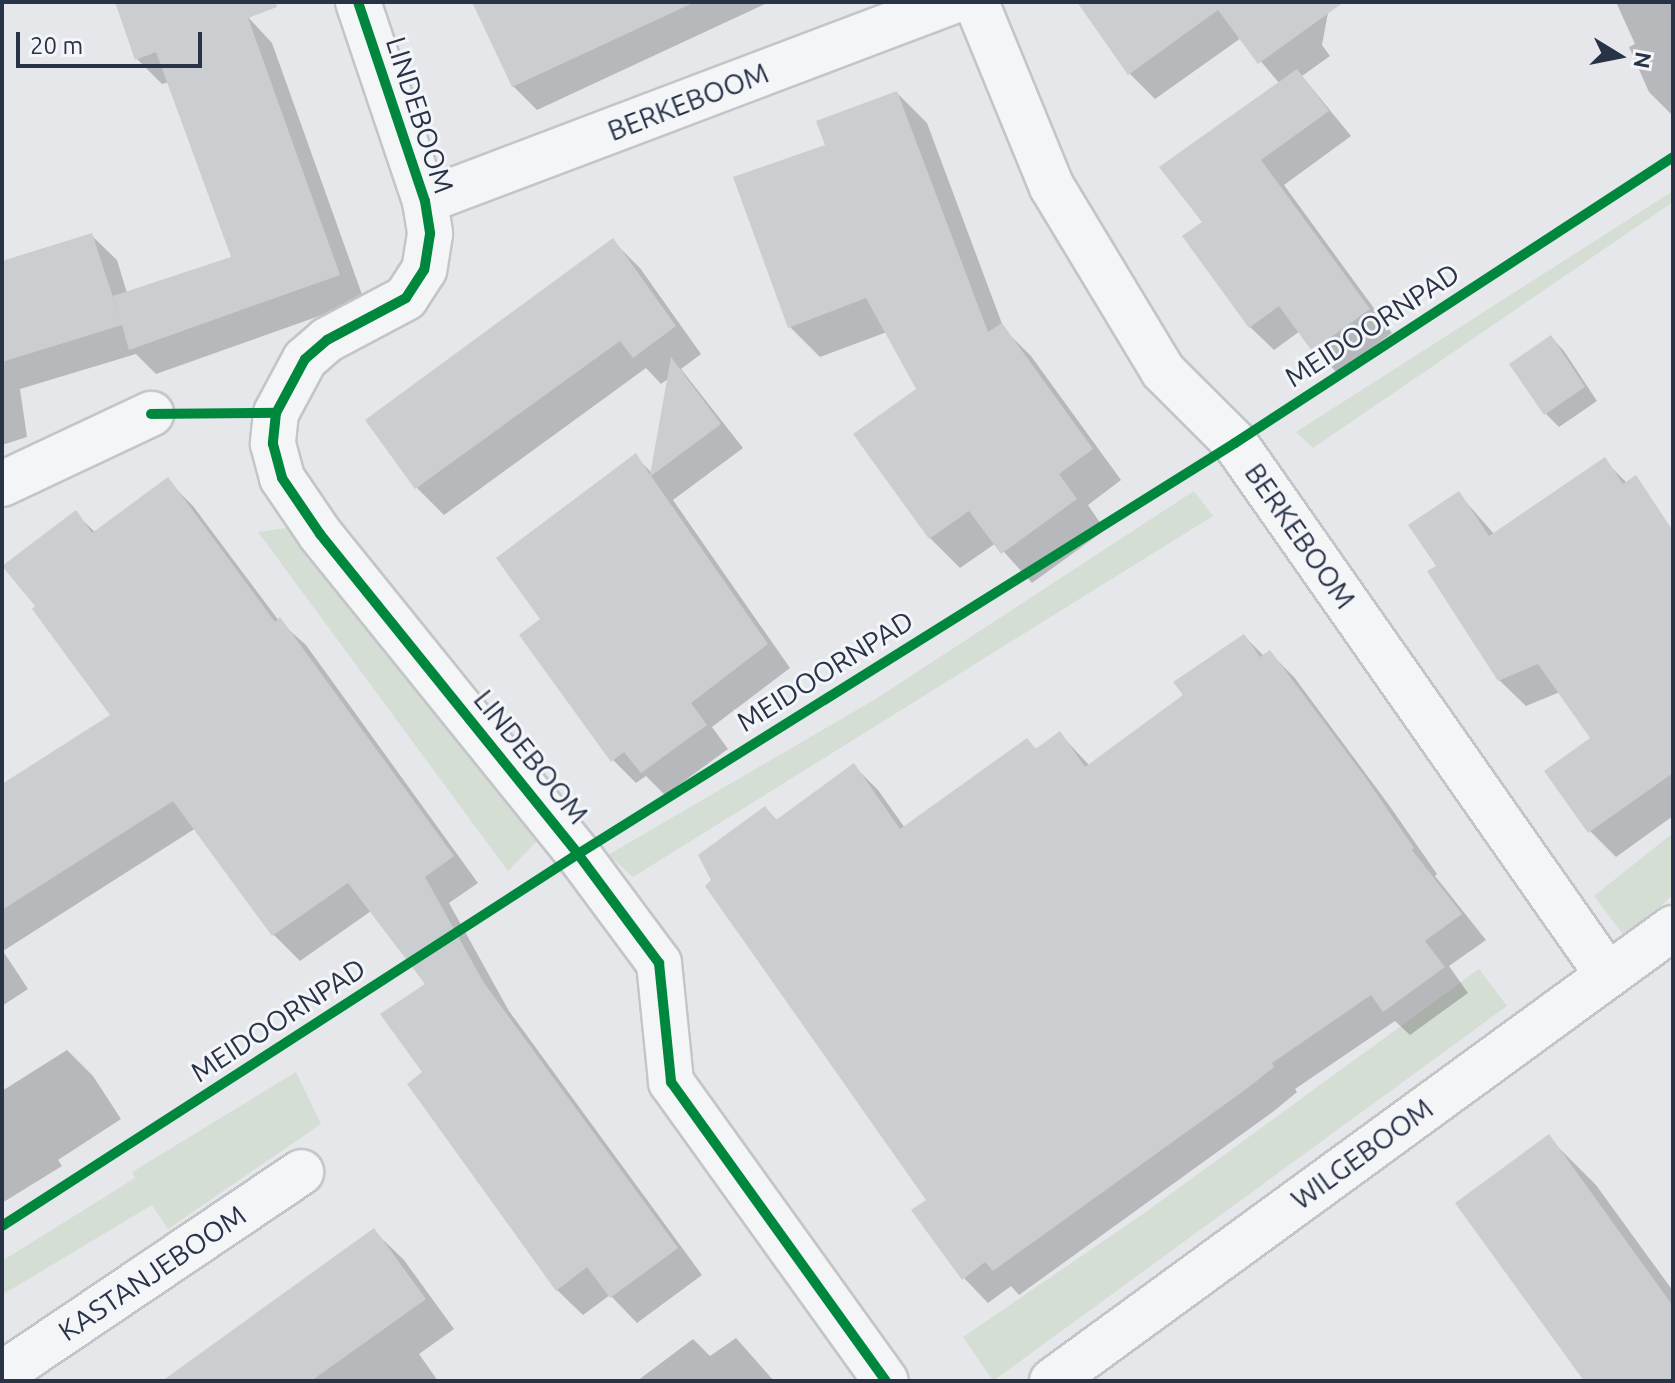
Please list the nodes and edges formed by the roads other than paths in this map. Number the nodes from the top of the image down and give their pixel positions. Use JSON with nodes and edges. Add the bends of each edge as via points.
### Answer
{"nodes":[{"id":1,"x":358,"y":2,"type":"edge"},
{"id":2,"x":951,"y":2,"type":"edge"},
{"id":3,"x":976,"y":2,"type":"edge"},
{"id":4,"x":425,"y":201,"type":"junction"},
{"id":5,"x":151,"y":414,"type":"dead end"},
{"id":6,"x":2,"y":484,"type":"edge"},
{"id":7,"x":1673,"y":928,"type":"edge"},
{"id":8,"x":1607,"y":974,"type":"junction"},
{"id":9,"x":301,"y":1172,"type":"dead end"},
{"id":10,"x":2,"y":1374,"type":"edge"},
{"id":11,"x":886,"y":1381,"type":"edge"},
{"id":12,"x":1052,"y":1381,"type":"edge"}],
"edges":[{"from":1,"to":4,"type":"street","name":"LINDEBOOM"},
{"from":2,"to":4,"type":"street","name":"BERKEBOOM"},
{"from":3,"to":8,"type":"street","name":"BERKEBOOM","via":[[1052,187],[1163,371],[1235,443]]},
{"from":4,"to":11,"type":"street","name":"LINDEBOOM","via":[[430,234],[424,270],[406,298],[327,340],[305,359],[290,384],[276,413],[273,444],[282,478],[320,534],[578,854],[659,963],[671,1082]]},
{"from":5,"to":6,"type":"street"},
{"from":7,"to":8,"type":"street","name":"WILGEBOOM"},
{"from":8,"to":12,"type":"street","name":"WILGEBOOM"},
{"from":9,"to":10,"type":"street","name":"KASTANJEBOOM"}]}
